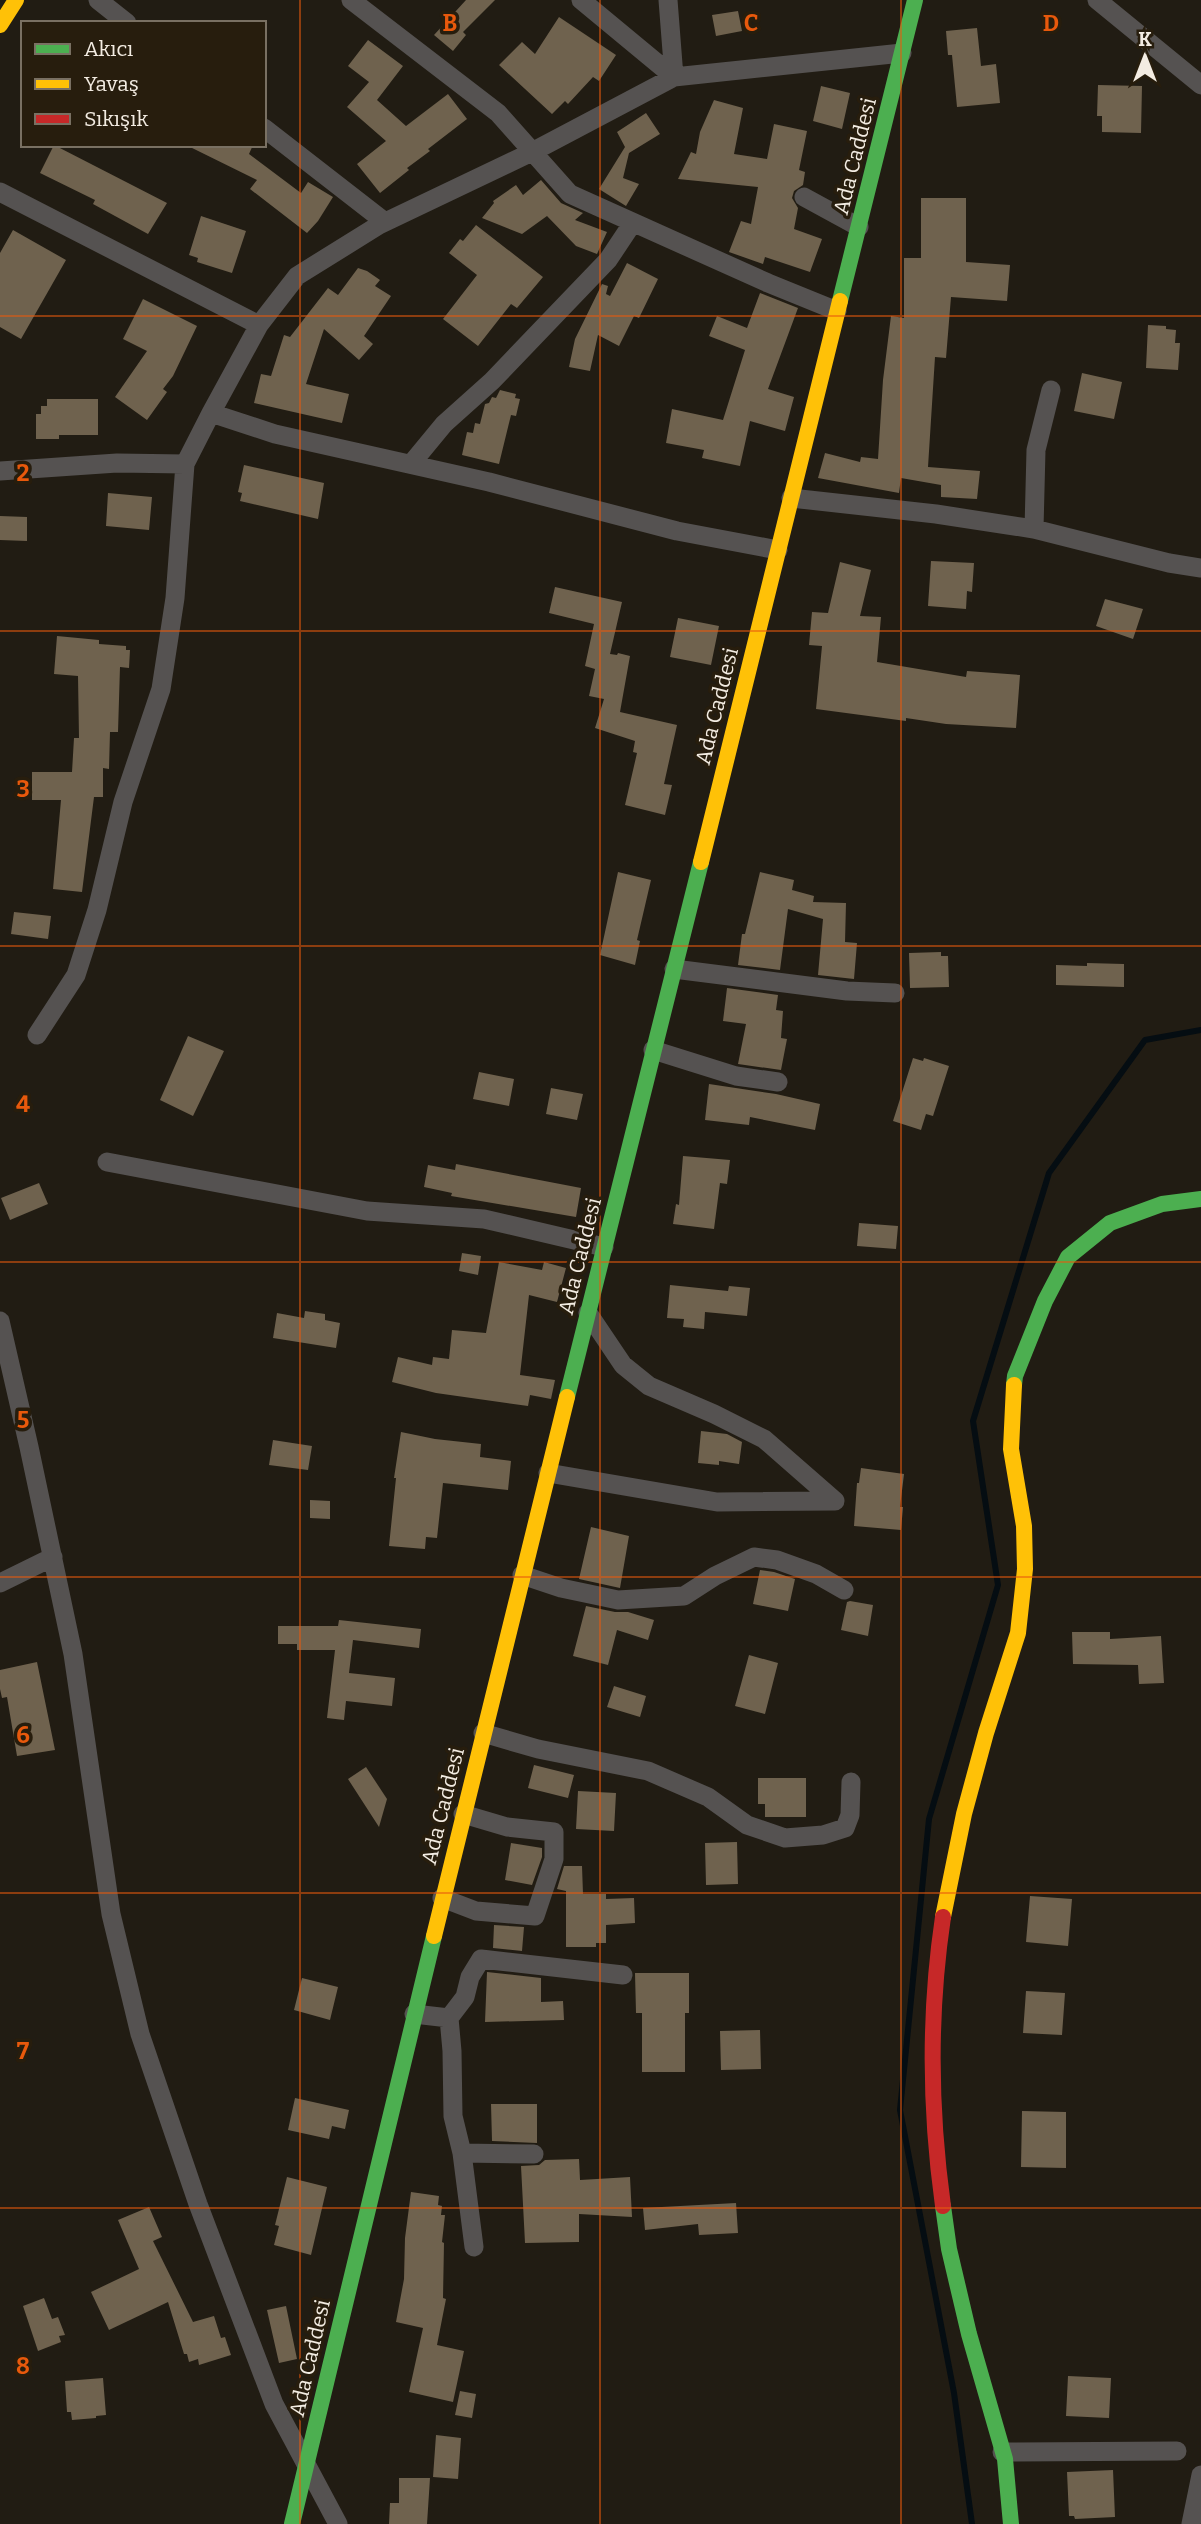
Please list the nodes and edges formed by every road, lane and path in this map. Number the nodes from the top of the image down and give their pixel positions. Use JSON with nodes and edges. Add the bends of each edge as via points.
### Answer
{"nodes":[{"id":1,"x":16,"y":0,"type":"edge"},
{"id":2,"x":98,"y":0,"type":"edge"},
{"id":3,"x":351,"y":0,"type":"edge"},
{"id":4,"x":581,"y":0,"type":"edge"},
{"id":5,"x":668,"y":0,"type":"edge"},
{"id":6,"x":915,"y":0,"type":"edge"},
{"id":7,"x":1097,"y":0,"type":"edge"},
{"id":8,"x":125,"y":21,"type":"edge"},
{"id":9,"x":0,"y":25,"type":"edge"},
{"id":10,"x":902,"y":53,"type":"junction"},
{"id":11,"x":674,"y":77,"type":"junction"},
{"id":12,"x":1201,"y":85,"type":"edge"},
{"id":13,"x":266,"y":130,"type":"edge"},
{"id":14,"x":531,"y":152,"type":"junction"},
{"id":15,"x":0,"y":192,"type":"edge"},
{"id":16,"x":804,"y":197,"type":"dead end"},
{"id":17,"x":385,"y":222,"type":"junction"},
{"id":18,"x":632,"y":224,"type":"junction"},
{"id":19,"x":859,"y":227,"type":"junction"},
{"id":20,"x":837,"y":311,"type":"junction"},
{"id":21,"x":259,"y":326,"type":"junction"},
{"id":22,"x":1051,"y":390,"type":"dead end"},
{"id":23,"x":211,"y":413,"type":"junction"},
{"id":24,"x":185,"y":464,"type":"junction"},
{"id":25,"x":411,"y":464,"type":"junction"},
{"id":26,"x":0,"y":471,"type":"edge"},
{"id":27,"x":791,"y":498,"type":"junction"},
{"id":28,"x":1034,"y":529,"type":"junction"},
{"id":29,"x":778,"y":550,"type":"junction"},
{"id":30,"x":1201,"y":568,"type":"edge"},
{"id":31,"x":674,"y":969,"type":"junction"},
{"id":32,"x":895,"y":993,"type":"dead end"},
{"id":33,"x":37,"y":1035,"type":"dead end"},
{"id":34,"x":653,"y":1050,"type":"junction"},
{"id":35,"x":778,"y":1082,"type":"dead end"},
{"id":36,"x":107,"y":1162,"type":"dead end"},
{"id":37,"x":1201,"y":1199,"type":"edge"},
{"id":38,"x":604,"y":1247,"type":"junction"},
{"id":39,"x":588,"y":1313,"type":"junction"},
{"id":40,"x":0,"y":1321,"type":"edge"},
{"id":41,"x":548,"y":1473,"type":"junction"},
{"id":42,"x":53,"y":1557,"type":"junction"},
{"id":43,"x":522,"y":1575,"type":"junction"},
{"id":44,"x":0,"y":1583,"type":"edge"},
{"id":45,"x":844,"y":1590,"type":"dead end"},
{"id":46,"x":483,"y":1733,"type":"junction"},
{"id":47,"x":851,"y":1782,"type":"dead end"},
{"id":48,"x":463,"y":1814,"type":"junction"},
{"id":49,"x":442,"y":1898,"type":"junction"},
{"id":50,"x":623,"y":1975,"type":"dead end"},
{"id":51,"x":414,"y":2014,"type":"junction"},
{"id":52,"x":449,"y":2018,"type":"junction"},
{"id":53,"x":462,"y":2153,"type":"junction"},
{"id":54,"x":534,"y":2154,"type":"dead end"},
{"id":55,"x":474,"y":2247,"type":"dead end"},
{"id":56,"x":1177,"y":2451,"type":"dead end"},
{"id":57,"x":1002,"y":2452,"type":"junction"},
{"id":58,"x":306,"y":2466,"type":"junction"},
{"id":59,"x":1201,"y":2475,"type":"edge"},
{"id":60,"x":292,"y":2524,"type":"edge"},
{"id":61,"x":338,"y":2524,"type":"edge"},
{"id":62,"x":1010,"y":2524,"type":"edge"},
{"id":63,"x":1191,"y":2524,"type":"edge"}],
"edges":[{"from":1,"to":9,"type":"main road"},
{"from":2,"to":8,"type":"street"},
{"from":3,"to":14,"type":"street","via":[[498,113]]},
{"from":4,"to":11,"type":"street"},
{"from":5,"to":11,"type":"street"},
{"from":6,"to":10,"type":"main road","name":"Ada Caddesi"},
{"from":7,"to":12,"type":"street"},
{"from":10,"to":11,"type":"street"},
{"from":10,"to":19,"type":"main road","name":"Ada Caddesi"},
{"from":11,"to":14,"type":"street"},
{"from":13,"to":17,"type":"street"},
{"from":14,"to":17,"type":"street"},
{"from":14,"to":18,"type":"street","via":[[570,194]]},
{"from":15,"to":21,"type":"street"},
{"from":16,"to":19,"type":"street"},
{"from":17,"to":21,"type":"street","via":[[297,276]]},
{"from":18,"to":20,"type":"street"},
{"from":18,"to":25,"type":"street","via":[[608,260],[492,381],[444,424]]},
{"from":19,"to":20,"type":"main road","name":"Ada Caddesi"},
{"from":20,"to":27,"type":"main road","name":"Ada Caddesi"},
{"from":21,"to":23,"type":"street"},
{"from":22,"to":28,"type":"street","via":[[1036,450]]},
{"from":23,"to":24,"type":"street"},
{"from":23,"to":25,"type":"street","via":[[275,434]]},
{"from":24,"to":26,"type":"street","via":[[117,463]]},
{"from":24,"to":33,"type":"street","via":[[175,598],[161,689],[123,802],[76,975]]},
{"from":25,"to":29,"type":"street","via":[[677,531]]},
{"from":27,"to":28,"type":"street"},
{"from":27,"to":29,"type":"main road","name":"Ada Caddesi"},
{"from":28,"to":30,"type":"street"},
{"from":29,"to":31,"type":"main road","name":"Ada Caddesi"},
{"from":31,"to":32,"type":"street"},
{"from":31,"to":34,"type":"main road","name":"Ada Caddesi"},
{"from":34,"to":35,"type":"street","via":[[736,1076]]},
{"from":34,"to":38,"type":"main road","name":"Ada Caddesi"},
{"from":36,"to":38,"type":"street","via":[[367,1210],[484,1219]]},
{"from":37,"to":57,"type":"main road","via":[[1162,1204],[1110,1223],[1068,1257],[1014,1376],[1011,1448],[1024,1526],[1025,1569],[1018,1633],[982,1746],[944,1909],[937,1957],[934,2053],[935,2150],[949,2249]]},
{"from":38,"to":39,"type":"main road","name":"Ada Caddesi"},
{"from":39,"to":41,"type":"main road","name":"Ada Caddesi"},
{"from":39,"to":41,"type":"street","via":[[623,1365],[649,1386],[764,1439],[835,1501],[717,1502]]},
{"from":40,"to":42,"type":"street"},
{"from":41,"to":43,"type":"main road","name":"Ada Caddesi"},
{"from":42,"to":44,"type":"street"},
{"from":42,"to":58,"type":"street","via":[[73,1654],[111,1914],[140,2034],[240,2318],[274,2404]]},
{"from":43,"to":45,"type":"street","via":[[618,1600],[684,1595],[754,1557],[816,1574]]},
{"from":43,"to":46,"type":"main road","name":"Ada Caddesi"},
{"from":46,"to":47,"type":"street","via":[[648,1771],[708,1797],[747,1825],[785,1838],[845,1828]]},
{"from":46,"to":48,"type":"main road","name":"Ada Caddesi"},
{"from":48,"to":49,"type":"main road","name":"Ada Caddesi"},
{"from":48,"to":49,"type":"street","via":[[507,1827],[554,1832],[554,1859],[535,1916],[476,1911]]},
{"from":49,"to":51,"type":"main road","name":"Ada Caddesi"},
{"from":50,"to":52,"type":"street","via":[[481,1959],[465,1997]]},
{"from":51,"to":52,"type":"street"},
{"from":51,"to":58,"type":"main road","name":"Ada Caddesi"},
{"from":52,"to":53,"type":"street","via":[[453,2116]]},
{"from":53,"to":54,"type":"street"},
{"from":53,"to":55,"type":"street"},
{"from":56,"to":57,"type":"street"},
{"from":57,"to":62,"type":"main road"},
{"from":58,"to":60,"type":"main road","name":"Ada Caddesi"},
{"from":58,"to":61,"type":"street"},
{"from":59,"to":63,"type":"street"}]}
